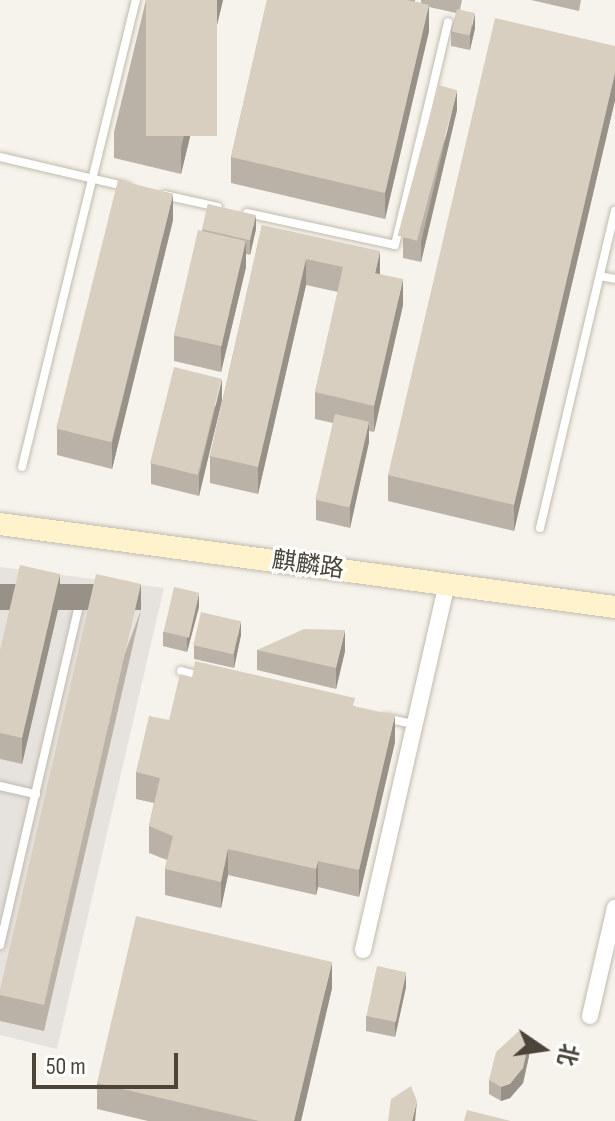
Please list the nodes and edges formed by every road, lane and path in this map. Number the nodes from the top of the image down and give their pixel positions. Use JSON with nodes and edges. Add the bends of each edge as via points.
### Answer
{"nodes":[{"id":1,"x":136,"y":0,"type":"edge"},
{"id":2,"x":448,"y":22,"type":"dead end"},
{"id":3,"x":0,"y":157,"type":"edge"},
{"id":4,"x":93,"y":179,"type":"junction"},
{"id":5,"x":135,"y":188,"type":"edge"},
{"id":6,"x":150,"y":192,"type":"edge"},
{"id":7,"x":224,"y":208,"type":"edge"},
{"id":8,"x":615,"y":211,"type":"edge"},
{"id":9,"x":239,"y":212,"type":"edge"},
{"id":10,"x":600,"y":276,"type":"junction"},
{"id":11,"x":615,"y":279,"type":"edge"},
{"id":12,"x":22,"y":467,"type":"dead end"},
{"id":13,"x":0,"y":524,"type":"edge"},
{"id":14,"x":540,"y":528,"type":"dead end"},
{"id":15,"x":447,"y":584,"type":"junction"},
{"id":16,"x":82,"y":594,"type":"dead end"},
{"id":17,"x":615,"y":607,"type":"edge"},
{"id":18,"x":181,"y":671,"type":"edge"},
{"id":19,"x":212,"y":679,"type":"edge"},
{"id":20,"x":368,"y":714,"type":"edge"},
{"id":21,"x":415,"y":724,"type":"junction"},
{"id":22,"x":0,"y":786,"type":"edge"},
{"id":23,"x":36,"y":794,"type":"junction"},
{"id":24,"x":615,"y":908,"type":"edge"},
{"id":25,"x":0,"y":945,"type":"edge"},
{"id":26,"x":363,"y":950,"type":"dead end"},
{"id":27,"x":590,"y":1016,"type":"dead end"}],
"edges":[{"from":1,"to":4,"type":"lane"},
{"from":2,"to":9,"type":"lane","via":[[395,245]]},
{"from":3,"to":4,"type":"lane"},
{"from":4,"to":5,"type":"lane"},
{"from":4,"to":12,"type":"lane"},
{"from":6,"to":7,"type":"lane"},
{"from":8,"to":10,"type":"lane"},
{"from":10,"to":11,"type":"lane"},
{"from":10,"to":14,"type":"lane"},
{"from":13,"to":15,"type":"street","name":"麒麟路"},
{"from":15,"to":17,"type":"street","name":"麒麟路"},
{"from":15,"to":21,"type":"street"},
{"from":16,"to":23,"type":"lane"},
{"from":18,"to":19,"type":"lane"},
{"from":20,"to":21,"type":"lane"},
{"from":21,"to":26,"type":"street"},
{"from":22,"to":23,"type":"lane"},
{"from":23,"to":25,"type":"lane"},
{"from":24,"to":27,"type":"street"}]}
